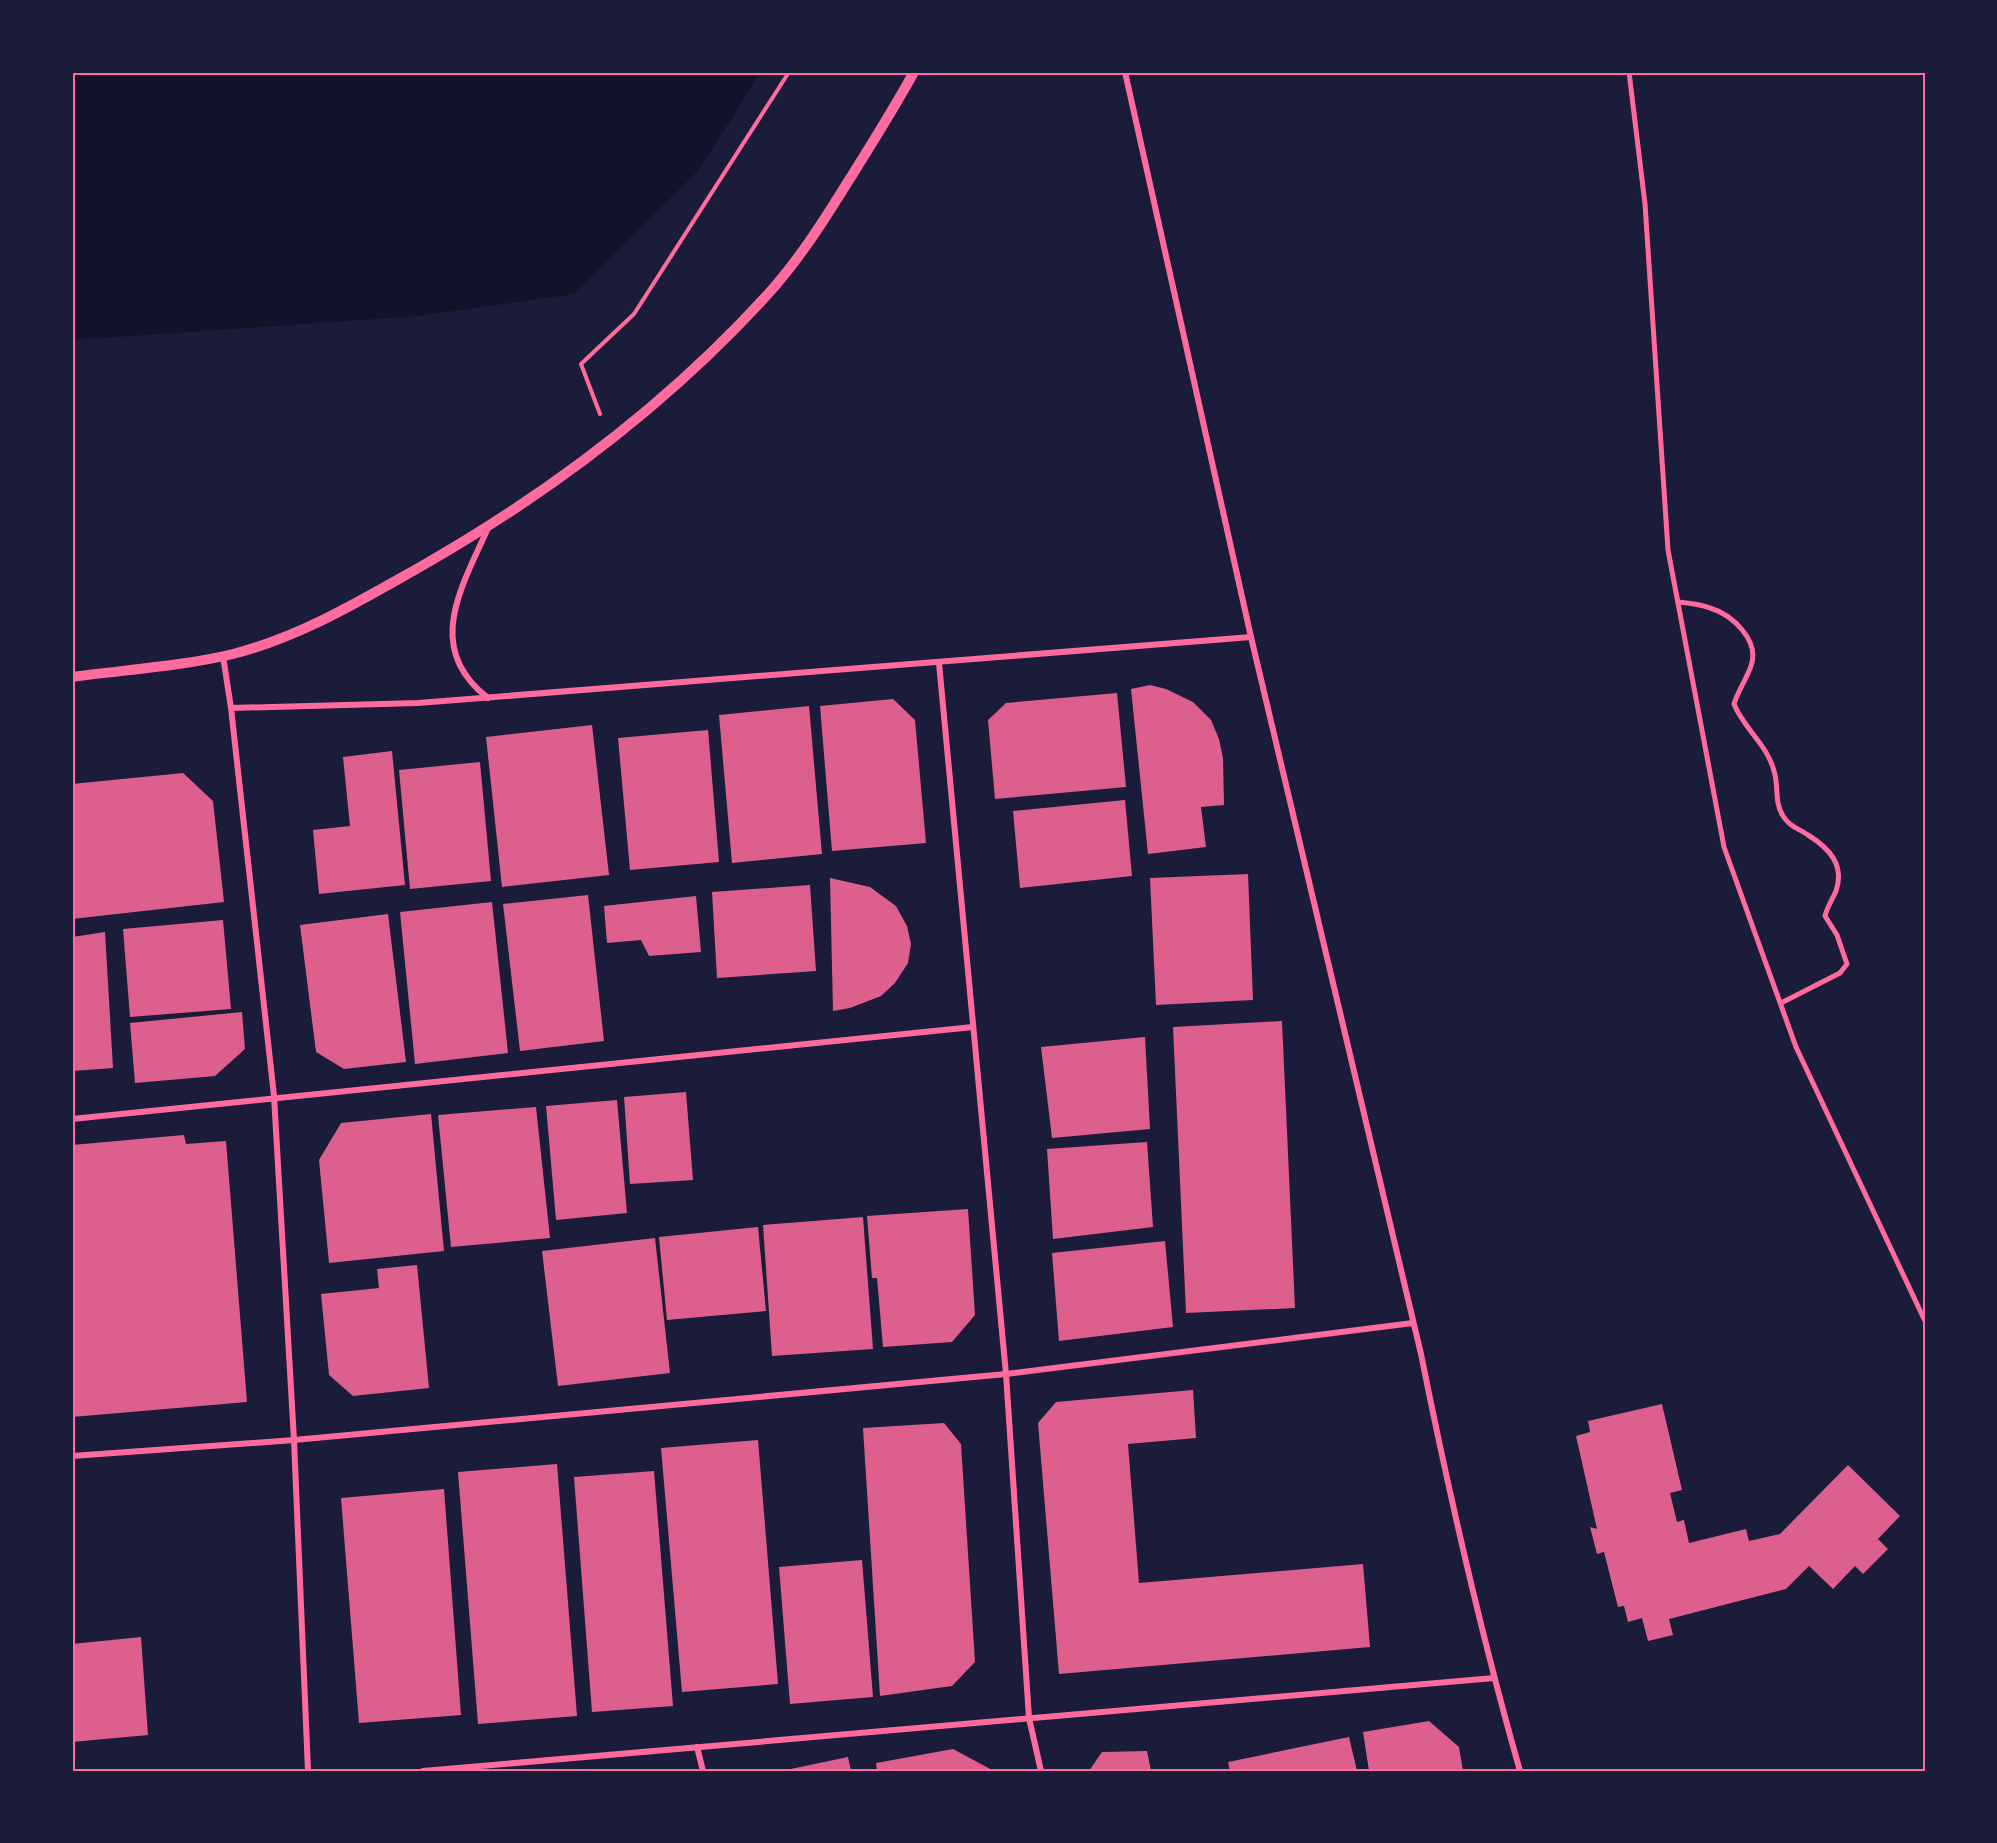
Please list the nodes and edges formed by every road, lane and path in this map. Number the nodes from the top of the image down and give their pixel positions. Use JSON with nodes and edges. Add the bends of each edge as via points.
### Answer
{"nodes":[{"id":1,"x":789,"y":72,"type":"edge"},
{"id":2,"x":914,"y":72,"type":"edge"},
{"id":3,"x":1125,"y":72,"type":"edge"},
{"id":4,"x":1629,"y":72,"type":"edge"},
{"id":5,"x":610,"y":442,"type":"junction"},
{"id":6,"x":489,"y":528,"type":"junction"},
{"id":7,"x":1678,"y":602,"type":"junction"},
{"id":8,"x":1251,"y":637,"type":"junction"},
{"id":9,"x":223,"y":656,"type":"junction"},
{"id":10,"x":939,"y":663,"type":"junction"},
{"id":11,"x":72,"y":677,"type":"edge"},
{"id":12,"x":488,"y":698,"type":"junction"},
{"id":13,"x":231,"y":708,"type":"junction"},
{"id":14,"x":1781,"y":1003,"type":"junction"},
{"id":15,"x":973,"y":1027,"type":"junction"},
{"id":16,"x":274,"y":1096,"type":"junction"},
{"id":17,"x":72,"y":1119,"type":"edge"},
{"id":18,"x":1925,"y":1322,"type":"edge"},
{"id":19,"x":1413,"y":1323,"type":"junction"},
{"id":20,"x":1006,"y":1374,"type":"junction"},
{"id":21,"x":294,"y":1440,"type":"junction"},
{"id":22,"x":72,"y":1456,"type":"edge"},
{"id":23,"x":1494,"y":1678,"type":"junction"},
{"id":24,"x":1029,"y":1718,"type":"junction"},
{"id":25,"x":698,"y":1747,"type":"junction"},
{"id":26,"x":308,"y":1771,"type":"edge"},
{"id":27,"x":423,"y":1771,"type":"edge"},
{"id":28,"x":703,"y":1771,"type":"edge"},
{"id":29,"x":1041,"y":1771,"type":"edge"},
{"id":30,"x":1520,"y":1771,"type":"edge"}],
"edges":[{"from":1,"to":5,"type":"path","via":[[634,314],[581,364]]},
{"from":2,"to":5,"type":"street","via":[[814,236],[770,293],[718,346]]},
{"from":3,"to":8,"type":"street"},
{"from":4,"to":7,"type":"street","via":[[1645,204],[1668,550]]},
{"from":5,"to":6,"type":"street"},
{"from":6,"to":9,"type":"street","via":[[298,632]]},
{"from":6,"to":12,"type":"street","via":[[459,594],[451,639],[464,676]]},
{"from":7,"to":14,"type":"street","via":[[1725,847]]},
{"from":7,"to":14,"type":"street","via":[[1712,608],[1738,624],[1752,645],[1752,665],[1734,704],[1738,715],[1767,751],[1783,816],[1793,829],[1806,833],[1830,852],[1839,867],[1835,893],[1825,916],[1847,964],[1840,973]]},
{"from":8,"to":10,"type":"street"},
{"from":8,"to":19,"type":"street"},
{"from":9,"to":11,"type":"street"},
{"from":9,"to":13,"type":"street"},
{"from":10,"to":12,"type":"street"},
{"from":10,"to":15,"type":"street"},
{"from":12,"to":13,"type":"street"},
{"from":13,"to":16,"type":"street"},
{"from":14,"to":18,"type":"street","via":[[1796,1047]]},
{"from":15,"to":16,"type":"street"},
{"from":15,"to":20,"type":"street"},
{"from":16,"to":17,"type":"street"},
{"from":16,"to":21,"type":"street"},
{"from":19,"to":20,"type":"street"},
{"from":19,"to":23,"type":"street"},
{"from":20,"to":21,"type":"street"},
{"from":20,"to":24,"type":"street"},
{"from":21,"to":22,"type":"street"},
{"from":21,"to":26,"type":"street"},
{"from":23,"to":24,"type":"street"},
{"from":23,"to":30,"type":"street"},
{"from":24,"to":25,"type":"street"},
{"from":24,"to":29,"type":"street"},
{"from":25,"to":27,"type":"street"},
{"from":25,"to":28,"type":"street"}]}
